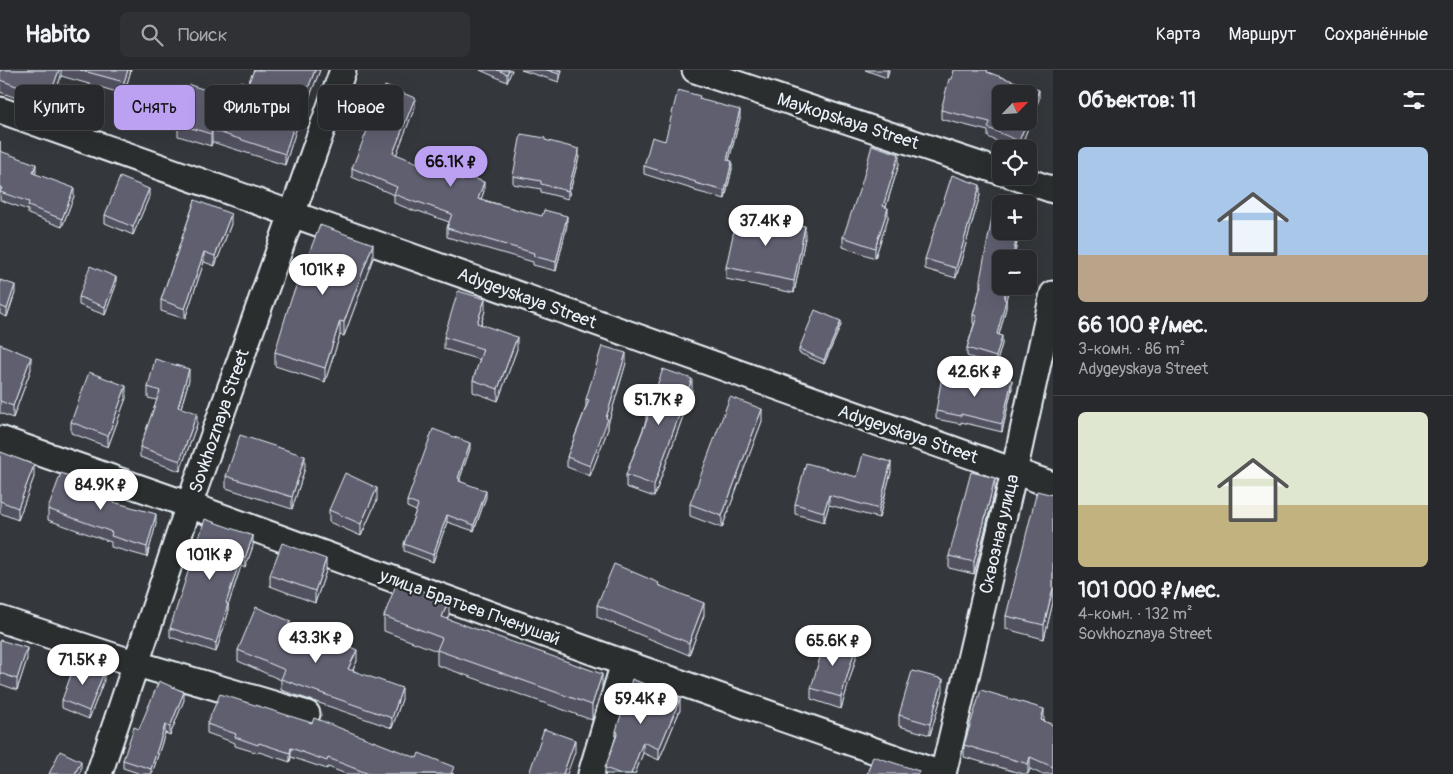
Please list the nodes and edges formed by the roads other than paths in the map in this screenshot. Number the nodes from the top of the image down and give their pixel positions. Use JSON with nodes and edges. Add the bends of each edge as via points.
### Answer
{"nodes":[{"id":1,"x":343,"y":70,"type":"edge"},
{"id":2,"x":695,"y":70,"type":"edge"},
{"id":3,"x":0,"y":110,"type":"edge"},
{"id":4,"x":992,"y":169,"type":"edge"},
{"id":5,"x":1037,"y":184,"type":"edge"},
{"id":6,"x":1053,"y":190,"type":"edge"},
{"id":7,"x":292,"y":213,"type":"junction"},
{"id":8,"x":1053,"y":294,"type":"edge"},
{"id":9,"x":0,"y":439,"type":"edge"},
{"id":10,"x":1014,"y":472,"type":"junction"},
{"id":11,"x":1053,"y":485,"type":"edge"},
{"id":12,"x":189,"y":505,"type":"junction"},
{"id":13,"x":0,"y":619,"type":"edge"},
{"id":14,"x":624,"y":663,"type":"junction"},
{"id":15,"x":137,"y":664,"type":"junction"},
{"id":16,"x":307,"y":714,"type":"dead end"},
{"id":17,"x":99,"y":774,"type":"edge"},
{"id":18,"x":591,"y":774,"type":"edge"},
{"id":19,"x":942,"y":774,"type":"edge"}],
"edges":[{"from":1,"to":7,"type":"street","name":"Sovkhoznaya Street"},
{"from":2,"to":4,"type":"street","name":"Maykopskaya Street"},
{"from":3,"to":7,"type":"street","name":"Adygeyskaya Street"},
{"from":5,"to":6,"type":"street"},
{"from":7,"to":10,"type":"street","name":"Adygeyskaya Street"},
{"from":7,"to":12,"type":"street","name":"Sovkhoznaya Street"},
{"from":8,"to":10,"type":"street","name":"Сквозная улица"},
{"from":9,"to":12,"type":"street","name":"улица Братьев Пченушай"},
{"from":10,"to":11,"type":"street","name":"Adygeyskaya Street"},
{"from":10,"to":19,"type":"street","name":"Сквозная улица"},
{"from":12,"to":14,"type":"street","name":"улица Братьев Пченушай"},
{"from":12,"to":15,"type":"street","name":"Sovkhoznaya Street"},
{"from":13,"to":15,"type":"street"},
{"from":14,"to":18,"type":"street"},
{"from":14,"to":19,"type":"street","name":"улица Братьев Пченушай"},
{"from":15,"to":16,"type":"street"},
{"from":15,"to":17,"type":"street","name":"Sovkhoznaya Street"}]}
